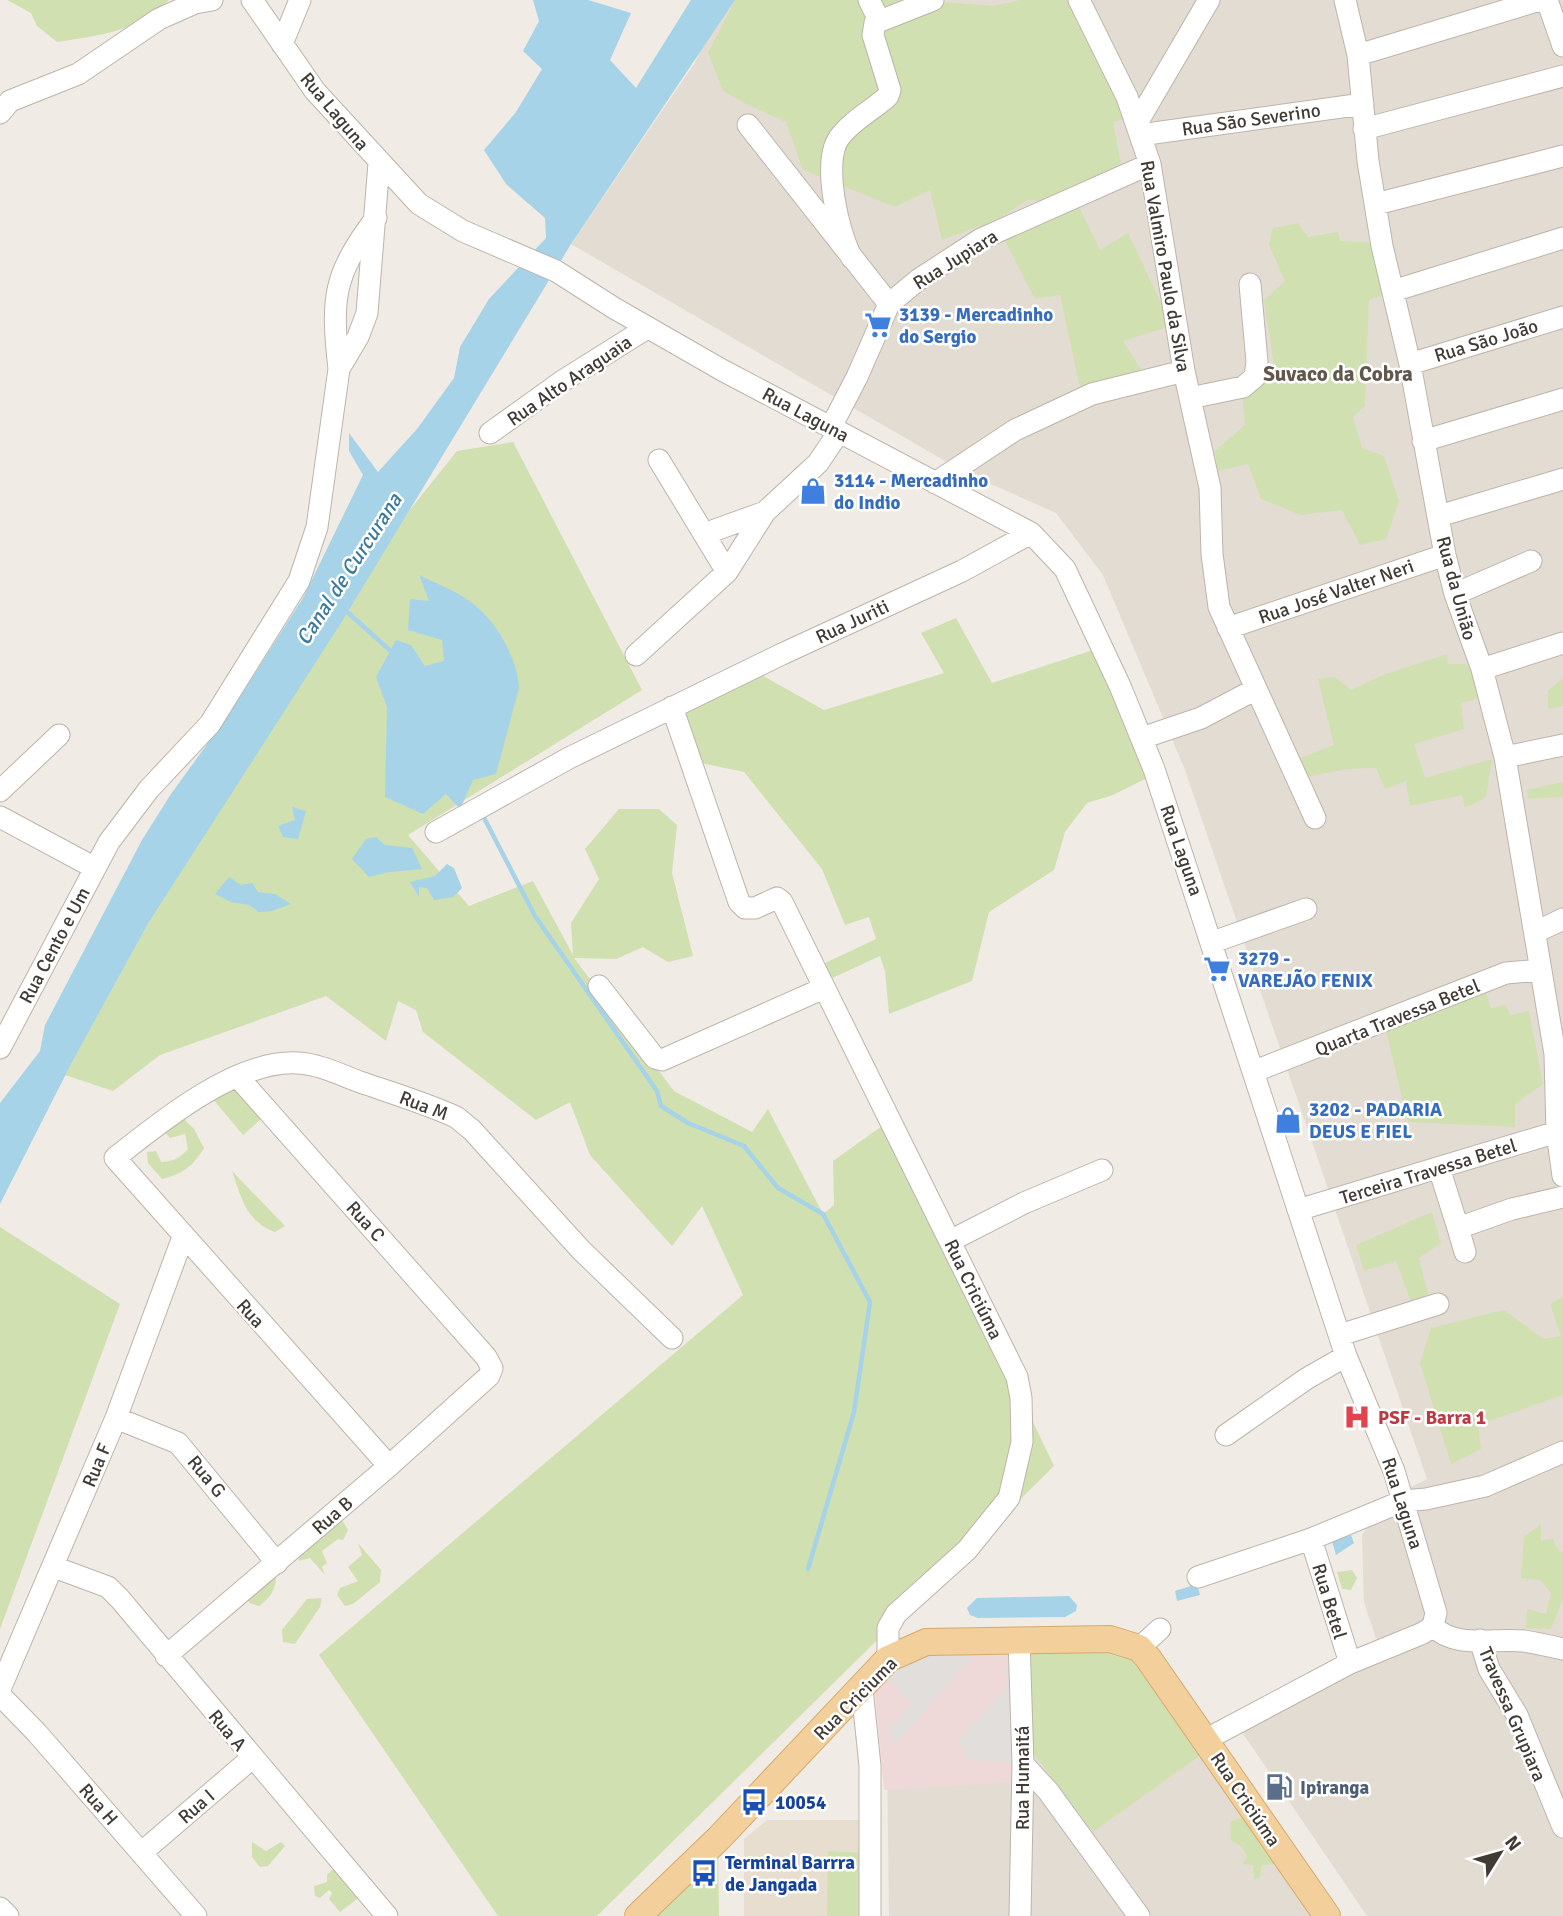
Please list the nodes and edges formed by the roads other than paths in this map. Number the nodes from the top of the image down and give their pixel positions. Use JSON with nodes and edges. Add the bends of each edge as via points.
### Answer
{"nodes":[{"id":1,"x":212,"y":0,"type":"edge"},
{"id":2,"x":252,"y":0,"type":"edge"},
{"id":3,"x":300,"y":0,"type":"edge"},
{"id":4,"x":869,"y":0,"type":"edge"},
{"id":5,"x":933,"y":0,"type":"edge"},
{"id":6,"x":1079,"y":0,"type":"edge"},
{"id":7,"x":1209,"y":0,"type":"edge"},
{"id":8,"x":1345,"y":0,"type":"edge"},
{"id":9,"x":1550,"y":5,"type":"edge"},
{"id":10,"x":879,"y":20,"type":"junction"},
{"id":11,"x":282,"y":44,"type":"junction"},
{"id":12,"x":1563,"y":46,"type":"edge"},
{"id":13,"x":1358,"y":55,"type":"junction"},
{"id":14,"x":1563,"y":76,"type":"edge"},
{"id":15,"x":1363,"y":104,"type":"junction"},
{"id":16,"x":0,"y":113,"type":"edge"},
{"id":17,"x":748,"y":125,"type":"dead end"},
{"id":18,"x":1138,"y":129,"type":"junction"},
{"id":19,"x":1364,"y":130,"type":"junction"},
{"id":20,"x":1563,"y":156,"type":"edge"},
{"id":21,"x":379,"y":163,"type":"junction"},
{"id":22,"x":1150,"y":164,"type":"junction"},
{"id":23,"x":1376,"y":204,"type":"junction"},
{"id":24,"x":377,"y":218,"type":"junction"},
{"id":25,"x":1563,"y":238,"type":"edge"},
{"id":26,"x":852,"y":258,"type":"junction"},
{"id":27,"x":1250,"y":284,"type":"dead end"},
{"id":28,"x":1393,"y":291,"type":"junction"},
{"id":29,"x":889,"y":304,"type":"junction"},
{"id":30,"x":1563,"y":317,"type":"edge"},
{"id":31,"x":647,"y":328,"type":"junction"},
{"id":32,"x":1410,"y":364,"type":"junction"},
{"id":33,"x":339,"y":369,"type":"junction"},
{"id":34,"x":1184,"y":372,"type":"junction"},
{"id":35,"x":1190,"y":398,"type":"junction"},
{"id":36,"x":1563,"y":400,"type":"edge"},
{"id":37,"x":835,"y":430,"type":"junction"},
{"id":38,"x":490,"y":433,"type":"dead end"},
{"id":39,"x":1423,"y":441,"type":"junction"},
{"id":40,"x":659,"y":460,"type":"dead end"},
{"id":41,"x":1563,"y":479,"type":"edge"},
{"id":42,"x":935,"y":483,"type":"junction"},
{"id":43,"x":765,"y":512,"type":"junction"},
{"id":44,"x":1438,"y":516,"type":"junction"},
{"id":45,"x":1031,"y":533,"type":"junction"},
{"id":46,"x":704,"y":534,"type":"junction"},
{"id":47,"x":1445,"y":555,"type":"junction"},
{"id":48,"x":1531,"y":561,"type":"dead end"},
{"id":49,"x":727,"y":572,"type":"junction"},
{"id":50,"x":1455,"y":594,"type":"junction"},
{"id":51,"x":1228,"y":628,"type":"junction"},
{"id":52,"x":1563,"y":643,"type":"edge"},
{"id":53,"x":636,"y":655,"type":"dead end"},
{"id":54,"x":1482,"y":669,"type":"junction"},
{"id":55,"x":1256,"y":689,"type":"junction"},
{"id":56,"x":672,"y":707,"type":"junction"},
{"id":57,"x":59,"y":735,"type":"dead end"},
{"id":58,"x":1142,"y":738,"type":"junction"},
{"id":59,"x":1563,"y":745,"type":"edge"},
{"id":60,"x":1505,"y":757,"type":"junction"},
{"id":61,"x":0,"y":791,"type":"edge"},
{"id":62,"x":0,"y":817,"type":"edge"},
{"id":63,"x":1315,"y":818,"type":"dead end"},
{"id":64,"x":436,"y":832,"type":"dead end"},
{"id":65,"x":95,"y":868,"type":"junction"},
{"id":66,"x":1306,"y":909,"type":"dead end"},
{"id":67,"x":1563,"y":919,"type":"edge"},
{"id":68,"x":1536,"y":932,"type":"junction"},
{"id":69,"x":1213,"y":942,"type":"junction"},
{"id":70,"x":1539,"y":970,"type":"junction"},
{"id":71,"x":599,"y":986,"type":"dead end"},
{"id":72,"x":824,"y":988,"type":"junction"},
{"id":73,"x":0,"y":1048,"type":"edge"},
{"id":74,"x":1255,"y":1071,"type":"junction"},
{"id":75,"x":237,"y":1076,"type":"junction"},
{"id":76,"x":1557,"y":1132,"type":"junction"},
{"id":77,"x":115,"y":1158,"type":"joint"},
{"id":78,"x":1439,"y":1168,"type":"junction"},
{"id":79,"x":1102,"y":1170,"type":"dead end"},
{"id":80,"x":1563,"y":1176,"type":"edge"},
{"id":81,"x":1563,"y":1197,"type":"edge"},
{"id":82,"x":1298,"y":1210,"type":"junction"},
{"id":83,"x":1458,"y":1228,"type":"junction"},
{"id":84,"x":183,"y":1237,"type":"junction"},
{"id":85,"x":950,"y":1241,"type":"junction"},
{"id":86,"x":1465,"y":1251,"type":"dead end"},
{"id":87,"x":1438,"y":1304,"type":"dead end"},
{"id":88,"x":1340,"y":1335,"type":"junction"},
{"id":89,"x":673,"y":1338,"type":"dead end"},
{"id":90,"x":1346,"y":1356,"type":"junction"},
{"id":91,"x":492,"y":1368,"type":"joint"},
{"id":92,"x":116,"y":1418,"type":"junction"},
{"id":93,"x":1226,"y":1436,"type":"dead end"},
{"id":94,"x":1563,"y":1452,"type":"edge"},
{"id":95,"x":390,"y":1466,"type":"junction"},
{"id":96,"x":1403,"y":1502,"type":"junction"},
{"id":97,"x":1311,"y":1539,"type":"junction"},
{"id":98,"x":276,"y":1563,"type":"junction"},
{"id":99,"x":54,"y":1567,"type":"junction"},
{"id":100,"x":1198,"y":1577,"type":"dead end"},
{"id":101,"x":1433,"y":1626,"type":"junction"},
{"id":102,"x":1160,"y":1629,"type":"dead end"},
{"id":103,"x":1019,"y":1640,"type":"junction"},
{"id":104,"x":1480,"y":1640,"type":"junction"},
{"id":105,"x":1139,"y":1648,"type":"junction"},
{"id":106,"x":1563,"y":1649,"type":"edge"},
{"id":107,"x":166,"y":1656,"type":"junction"},
{"id":108,"x":887,"y":1660,"type":"junction"},
{"id":109,"x":1350,"y":1663,"type":"junction"},
{"id":110,"x":0,"y":1689,"type":"edge"},
{"id":111,"x":862,"y":1689,"type":"junction"},
{"id":112,"x":0,"y":1695,"type":"edge"},
{"id":113,"x":1205,"y":1740,"type":"junction"},
{"id":114,"x":252,"y":1758,"type":"junction"},
{"id":115,"x":1023,"y":1764,"type":"junction"},
{"id":116,"x":1563,"y":1827,"type":"edge"},
{"id":117,"x":141,"y":1853,"type":"junction"},
{"id":118,"x":0,"y":1908,"type":"edge"},
{"id":119,"x":8,"y":1916,"type":"edge"},
{"id":120,"x":196,"y":1916,"type":"edge"},
{"id":121,"x":387,"y":1916,"type":"edge"},
{"id":122,"x":638,"y":1916,"type":"edge"},
{"id":123,"x":870,"y":1916,"type":"edge"},
{"id":124,"x":1020,"y":1916,"type":"edge"},
{"id":125,"x":1139,"y":1916,"type":"edge"},
{"id":126,"x":1327,"y":1916,"type":"edge"}],
"edges":[{"from":1,"to":16,"type":"street","via":[[159,19],[78,74],[4,104]]},
{"from":2,"to":11,"type":"street","name":"Rua Laguna"},
{"from":3,"to":11,"type":"street"},
{"from":4,"to":10,"type":"street"},
{"from":5,"to":10,"type":"street"},
{"from":6,"to":18,"type":"street","name":"Rua Valmiro Paulo da Silva"},
{"from":7,"to":18,"type":"street"},
{"from":8,"to":13,"type":"street","name":"Rua da União"},
{"from":9,"to":12,"type":"street"},
{"from":9,"to":13,"type":"street"},
{"from":10,"to":26,"type":"street","via":[[873,35],[888,96],[849,126],[832,150],[837,223]]},
{"from":11,"to":21,"type":"street","name":"Rua Laguna","via":[[315,91]]},
{"from":13,"to":15,"type":"street","name":"Rua da União"},
{"from":14,"to":19,"type":"street"},
{"from":15,"to":18,"type":"street","name":"Rua São Severino"},
{"from":15,"to":19,"type":"street","name":"Rua da União"},
{"from":17,"to":26,"type":"street"},
{"from":18,"to":22,"type":"street","name":"Rua Valmiro Paulo da Silva"},
{"from":19,"to":23,"type":"street","name":"Rua da União"},
{"from":20,"to":23,"type":"street"},
{"from":21,"to":24,"type":"street"},
{"from":21,"to":31,"type":"street","name":"Rua Laguna","via":[[419,205],[463,231],[575,281]]},
{"from":22,"to":29,"type":"street","name":"Rua Jupiara","via":[[981,239]]},
{"from":22,"to":34,"type":"street","name":"Rua Valmiro Paulo da Silva"},
{"from":23,"to":28,"type":"street","name":"Rua da União"},
{"from":24,"to":33,"type":"street","via":[[367,313]]},
{"from":24,"to":33,"type":"street","via":[[351,252],[338,282],[333,316]]},
{"from":25,"to":28,"type":"street"},
{"from":26,"to":29,"type":"street"},
{"from":27,"to":35,"type":"street","name":"Rua Valmiro Paulo da Silva","via":[[1255,377],[1243,387]]},
{"from":28,"to":32,"type":"street","name":"Rua da União"},
{"from":29,"to":37,"type":"street","name":"Rua Jupiara"},
{"from":30,"to":32,"type":"street","name":"Rua São João"},
{"from":31,"to":37,"type":"street","name":"Rua Laguna"},
{"from":31,"to":38,"type":"street","name":"Rua Alto Araguaia"},
{"from":32,"to":39,"type":"street","name":"Rua da União"},
{"from":33,"to":65,"type":"street","name":"Rua Cento e Um","via":[[317,527],[299,581],[211,723],[149,789]]},
{"from":34,"to":35,"type":"street","name":"Rua Valmiro Paulo da Silva"},
{"from":34,"to":42,"type":"street","via":[[1072,402],[1015,430]]},
{"from":35,"to":51,"type":"street","name":"Rua Valmiro Paulo da Silva","via":[[1210,488],[1215,591]]},
{"from":36,"to":39,"type":"street"},
{"from":37,"to":42,"type":"street","name":"Rua Laguna"},
{"from":37,"to":43,"type":"street","name":"Rua Jupiara","via":[[818,463]]},
{"from":39,"to":44,"type":"street","name":"Rua da União"},
{"from":40,"to":46,"type":"street"},
{"from":41,"to":44,"type":"street"},
{"from":42,"to":45,"type":"street","name":"Rua Laguna"},
{"from":43,"to":46,"type":"street","name":"Rua Jupiara"},
{"from":43,"to":49,"type":"street","name":"Rua Jupiara"},
{"from":44,"to":47,"type":"street","name":"Rua da União"},
{"from":45,"to":56,"type":"street","name":"Rua Juriti","via":[[962,571]]},
{"from":45,"to":58,"type":"street","name":"Rua Laguna","via":[[1065,569]]},
{"from":46,"to":49,"type":"street"},
{"from":47,"to":50,"type":"street","name":"Rua da União"},
{"from":47,"to":51,"type":"street","name":"Rua José Valter Neri"},
{"from":48,"to":50,"type":"street"},
{"from":49,"to":53,"type":"street","name":"Rua Jupiara"},
{"from":50,"to":54,"type":"street","name":"Rua da União"},
{"from":51,"to":55,"type":"street","name":"Rua Valmiro Paulo da Silva"},
{"from":52,"to":54,"type":"street"},
{"from":54,"to":60,"type":"street","name":"Rua da União"},
{"from":55,"to":58,"type":"street","via":[[1201,718]]},
{"from":55,"to":63,"type":"street","name":"Rua Valmiro Paulo da Silva"},
{"from":56,"to":64,"type":"street","name":"Rua Juriti"},
{"from":56,"to":72,"type":"street","name":"Rua Criciúma","via":[[739,902],[745,908],[776,898],[782,902]]},
{"from":57,"to":61,"type":"street"},
{"from":58,"to":69,"type":"street","name":"Rua Laguna"},
{"from":59,"to":60,"type":"street"},
{"from":60,"to":68,"type":"street","name":"Rua da União"},
{"from":62,"to":65,"type":"street"},
{"from":65,"to":73,"type":"street","name":"Rua Cento e Um"},
{"from":66,"to":69,"type":"street"},
{"from":67,"to":68,"type":"street"},
{"from":68,"to":70,"type":"street","name":"Rua da União"},
{"from":69,"to":74,"type":"street","name":"Rua Laguna"},
{"from":70,"to":74,"type":"street","name":"Quarta Travessa Betel","via":[[1506,973]]},
{"from":70,"to":76,"type":"street","name":"Rua da União","via":[[1555,1054]]},
{"from":71,"to":72,"type":"street","via":[[655,1058],[662,1060]]},
{"from":72,"to":85,"type":"street","name":"Rua Criciúma"},
{"from":74,"to":82,"type":"street","name":"Rua Laguna"},
{"from":75,"to":77,"type":"street","name":"Rua M"},
{"from":75,"to":89,"type":"street","name":"Rua M","via":[[298,1063],[456,1117],[581,1250]]},
{"from":75,"to":91,"type":"street","name":"Rua C"},
{"from":76,"to":78,"type":"street","name":"Terceira Travessa Betel"},
{"from":76,"to":80,"type":"street","name":"Rua da União"},
{"from":77,"to":84,"type":"street","name":"Rua"},
{"from":78,"to":82,"type":"street","name":"Terceira Travessa Betel"},
{"from":78,"to":83,"type":"street"},
{"from":79,"to":85,"type":"street"},
{"from":81,"to":83,"type":"street"},
{"from":82,"to":88,"type":"street","name":"Rua Laguna"},
{"from":83,"to":86,"type":"street"},
{"from":84,"to":92,"type":"street","name":"Rua F"},
{"from":84,"to":95,"type":"street","name":"Rua"},
{"from":85,"to":108,"type":"street","name":"Rua Criciúma","via":[[1017,1377],[1023,1418],[1018,1465],[1003,1509],[967,1550],[897,1614],[888,1628]]},
{"from":87,"to":88,"type":"street"},
{"from":88,"to":90,"type":"street","name":"Rua Laguna"},
{"from":90,"to":93,"type":"street"},
{"from":90,"to":96,"type":"street","name":"Rua Laguna"},
{"from":91,"to":95,"type":"street","name":"Rua B","via":[[489,1376]]},
{"from":92,"to":98,"type":"street","name":"Rua G","via":[[178,1443]]},
{"from":92,"to":99,"type":"street","name":"Rua F"},
{"from":94,"to":96,"type":"street","name":"Rua Betel","via":[[1485,1486]]},
{"from":95,"to":98,"type":"street","name":"Rua B"},
{"from":96,"to":97,"type":"street","name":"Rua Betel"},
{"from":96,"to":101,"type":"street","name":"Rua Laguna","via":[[1433,1598]]},
{"from":97,"to":100,"type":"street","name":"Rua Betel"},
{"from":97,"to":109,"type":"street","name":"Rua Betel"},
{"from":98,"to":107,"type":"street","name":"Rua B"},
{"from":99,"to":107,"type":"street","name":"Rua A","via":[[108,1587]]},
{"from":99,"to":110,"type":"street","name":"Rua F"},
{"from":101,"to":104,"type":"street","via":[[1442,1635]]},
{"from":101,"to":109,"type":"street"},
{"from":102,"to":105,"type":"street"},
{"from":103,"to":105,"type":"main road","name":"Rua Criciuma","via":[[1110,1639]]},
{"from":103,"to":108,"type":"main road","name":"Rua Criciuma","via":[[926,1642]]},
{"from":103,"to":115,"type":"street","name":"Rua Humaitá"},
{"from":104,"to":106,"type":"street","via":[[1524,1641]]},
{"from":104,"to":116,"type":"street","name":"Travessa Grupiara","via":[[1489,1669],[1517,1715]]},
{"from":105,"to":113,"type":"main road","name":"Rua Criciúma"},
{"from":107,"to":114,"type":"street","name":"Rua A"},
{"from":108,"to":111,"type":"main road","name":"Rua Criciuma"},
{"from":109,"to":113,"type":"street"},
{"from":111,"to":122,"type":"main road","name":"Rua Criciuma"},
{"from":111,"to":123,"type":"street","via":[[870,1766]]},
{"from":112,"to":117,"type":"street","name":"Rua H"},
{"from":113,"to":126,"type":"main road","name":"Rua Criciúma"},
{"from":114,"to":117,"type":"street","name":"Rua I"},
{"from":114,"to":121,"type":"street","name":"Rua A"},
{"from":115,"to":124,"type":"street","name":"Rua Humaitá"},
{"from":115,"to":125,"type":"street"},
{"from":117,"to":120,"type":"street","name":"Rua H"},
{"from":118,"to":119,"type":"street"}]}
